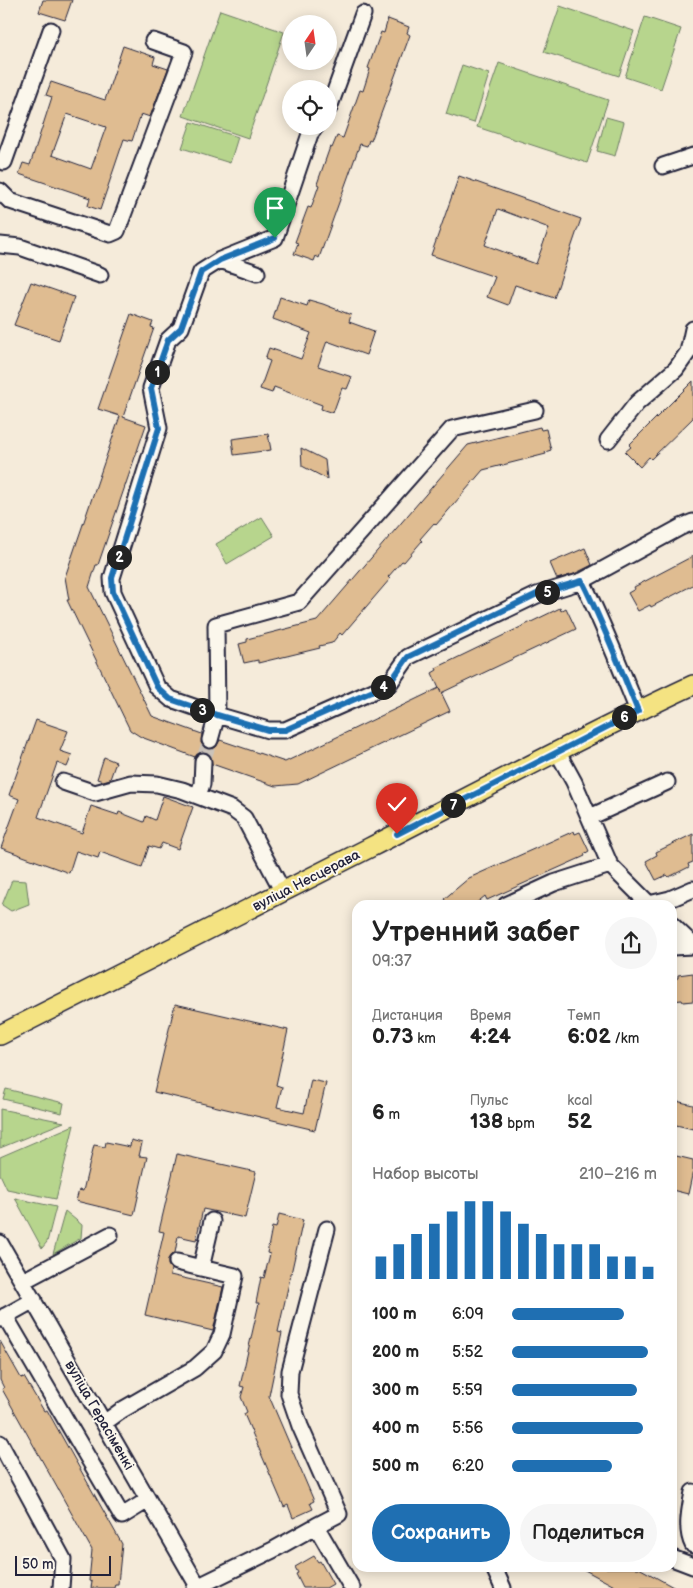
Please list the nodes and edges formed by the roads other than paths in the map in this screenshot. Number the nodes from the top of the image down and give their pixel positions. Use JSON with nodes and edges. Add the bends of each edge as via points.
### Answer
{"nodes":[{"id":1,"x":363,"y":14,"type":"dead end"},
{"id":2,"x":51,"y":30,"type":"dead end"},
{"id":3,"x":153,"y":42,"type":"dead end"},
{"id":4,"x":337,"y":86,"type":"edge"},
{"id":5,"x":310,"y":135,"type":"edge"},
{"id":6,"x":693,"y":156,"type":"edge"},
{"id":7,"x":1,"y":166,"type":"edge"},
{"id":8,"x":663,"y":166,"type":"dead end"},
{"id":9,"x":0,"y":191,"type":"edge"},
{"id":10,"x":0,"y":245,"type":"edge"},
{"id":11,"x":220,"y":260,"type":"junction"},
{"id":12,"x":257,"y":273,"type":"dead end"},
{"id":13,"x":100,"y":275,"type":"dead end"},
{"id":14,"x":693,"y":330,"type":"edge"},
{"id":15,"x":535,"y":410,"type":"dead end"},
{"id":16,"x":608,"y":440,"type":"dead end"},
{"id":17,"x":693,"y":522,"type":"edge"},
{"id":18,"x":582,"y":581,"type":"junction"},
{"id":19,"x":693,"y":684,"type":"edge"},
{"id":20,"x":638,"y":711,"type":"junction"},
{"id":21,"x":217,"y":715,"type":"junction"},
{"id":22,"x":210,"y":740,"type":"tunnel mouth"},
{"id":23,"x":557,"y":751,"type":"junction"},
{"id":24,"x":203,"y":761,"type":"tunnel mouth"},
{"id":25,"x":63,"y":782,"type":"dead end"},
{"id":26,"x":667,"y":782,"type":"dead end"},
{"id":27,"x":198,"y":796,"type":"junction"},
{"id":28,"x":590,"y":817,"type":"junction"},
{"id":29,"x":610,"y":865,"type":"junction"},
{"id":30,"x":693,"y":889,"type":"edge"},
{"id":31,"x":283,"y":892,"type":"junction"},
{"id":32,"x":517,"y":900,"type":"edge"},
{"id":33,"x":646,"y":900,"type":"edge"},
{"id":34,"x":666,"y":900,"type":"edge"},
{"id":35,"x":677,"y":930,"type":"edge"},
{"id":36,"x":693,"y":946,"type":"edge"},
{"id":37,"x":677,"y":947,"type":"edge"},
{"id":38,"x":0,"y":1035,"type":"edge"},
{"id":39,"x":212,"y":1221,"type":"dead end"},
{"id":40,"x":327,"y":1229,"type":"dead end"},
{"id":41,"x":110,"y":1235,"type":"dead end"},
{"id":42,"x":2,"y":1247,"type":"edge"},
{"id":43,"x":177,"y":1262,"type":"dead end"},
{"id":44,"x":201,"y":1268,"type":"junction"},
{"id":45,"x":22,"y":1281,"type":"junction"},
{"id":46,"x":34,"y":1300,"type":"junction"},
{"id":47,"x":2,"y":1317,"type":"edge"},
{"id":48,"x":104,"y":1423,"type":"junction"},
{"id":49,"x":0,"y":1443,"type":"edge"},
{"id":50,"x":693,"y":1492,"type":"edge"},
{"id":51,"x":148,"y":1500,"type":"junction"},
{"id":52,"x":316,"y":1526,"type":"junction"},
{"id":53,"x":693,"y":1545,"type":"edge"},
{"id":54,"x":677,"y":1560,"type":"edge"},
{"id":55,"x":693,"y":1566,"type":"edge"},
{"id":56,"x":496,"y":1572,"type":"edge"},
{"id":57,"x":61,"y":1588,"type":"edge"},
{"id":58,"x":197,"y":1588,"type":"edge"},
{"id":59,"x":352,"y":1588,"type":"edge"},
{"id":60,"x":504,"y":1588,"type":"edge"}],
"edges":[{"from":1,"to":4,"type":"street"},
{"from":2,"to":7,"type":"street"},
{"from":3,"to":9,"type":"street","via":[[184,52],[117,231],[110,234],[10,201]]},
{"from":5,"to":11,"type":"street","via":[[275,238]]},
{"from":6,"to":8,"type":"street"},
{"from":10,"to":13,"type":"street","via":[[20,247]]},
{"from":11,"to":12,"type":"street"},
{"from":11,"to":21,"type":"street","via":[[201,272],[181,328],[168,340],[151,388],[159,428],[112,578],[113,592],[157,687],[170,699]]},
{"from":14,"to":16,"type":"street","via":[[688,352],[676,370],[637,403]]},
{"from":15,"to":21,"type":"street","via":[[452,429],[299,602],[216,625]]},
{"from":17,"to":18,"type":"street","via":[[680,526]]},
{"from":18,"to":20,"type":"street"},
{"from":18,"to":21,"type":"street","via":[[537,594],[408,657],[389,684],[285,730],[268,730]]},
{"from":19,"to":20,"type":"main road","name":"вуліца Несцерава"},
{"from":20,"to":23,"type":"main road","name":"вуліца Несцерава"},
{"from":21,"to":22,"type":"street"},
{"from":23,"to":28,"type":"street"},
{"from":23,"to":31,"type":"main road","name":"вуліца Несцерава"},
{"from":24,"to":27,"type":"street"},
{"from":25,"to":27,"type":"street","via":[[95,793],[131,783],[157,784]]},
{"from":26,"to":28,"type":"street"},
{"from":27,"to":31,"type":"street","via":[[232,809],[244,818]]},
{"from":28,"to":29,"type":"street"},
{"from":29,"to":32,"type":"street","via":[[554,883]]},
{"from":29,"to":33,"type":"street"},
{"from":30,"to":34,"type":"street"},
{"from":31,"to":38,"type":"main road","name":"вуліца Несцерава"},
{"from":35,"to":36,"type":"street"},
{"from":36,"to":37,"type":"street"},
{"from":39,"to":44,"type":"street"},
{"from":40,"to":52,"type":"street","via":[[290,1371],[289,1394],[340,1514]]},
{"from":41,"to":45,"type":"street"},
{"from":42,"to":45,"type":"street","name":"вуліца Герасіменкі"},
{"from":43,"to":44,"type":"street"},
{"from":44,"to":48,"type":"street","via":[[235,1276],[222,1334],[214,1351],[195,1368]]},
{"from":45,"to":46,"type":"street","name":"вуліца Герасіменкі"},
{"from":46,"to":47,"type":"street"},
{"from":46,"to":48,"type":"street","name":"вуліца Герасіменкі"},
{"from":47,"to":51,"type":"street","via":[[122,1516]]},
{"from":48,"to":51,"type":"street","name":"вуліца Герасіменкі"},
{"from":49,"to":57,"type":"street","via":[[63,1559]]},
{"from":50,"to":53,"type":"street","via":[[689,1517]]},
{"from":51,"to":58,"type":"street","name":"вуліца Герасіменкі"},
{"from":52,"to":58,"type":"street"},
{"from":52,"to":59,"type":"street"},
{"from":54,"to":55,"type":"street"},
{"from":56,"to":60,"type":"street"}]}
